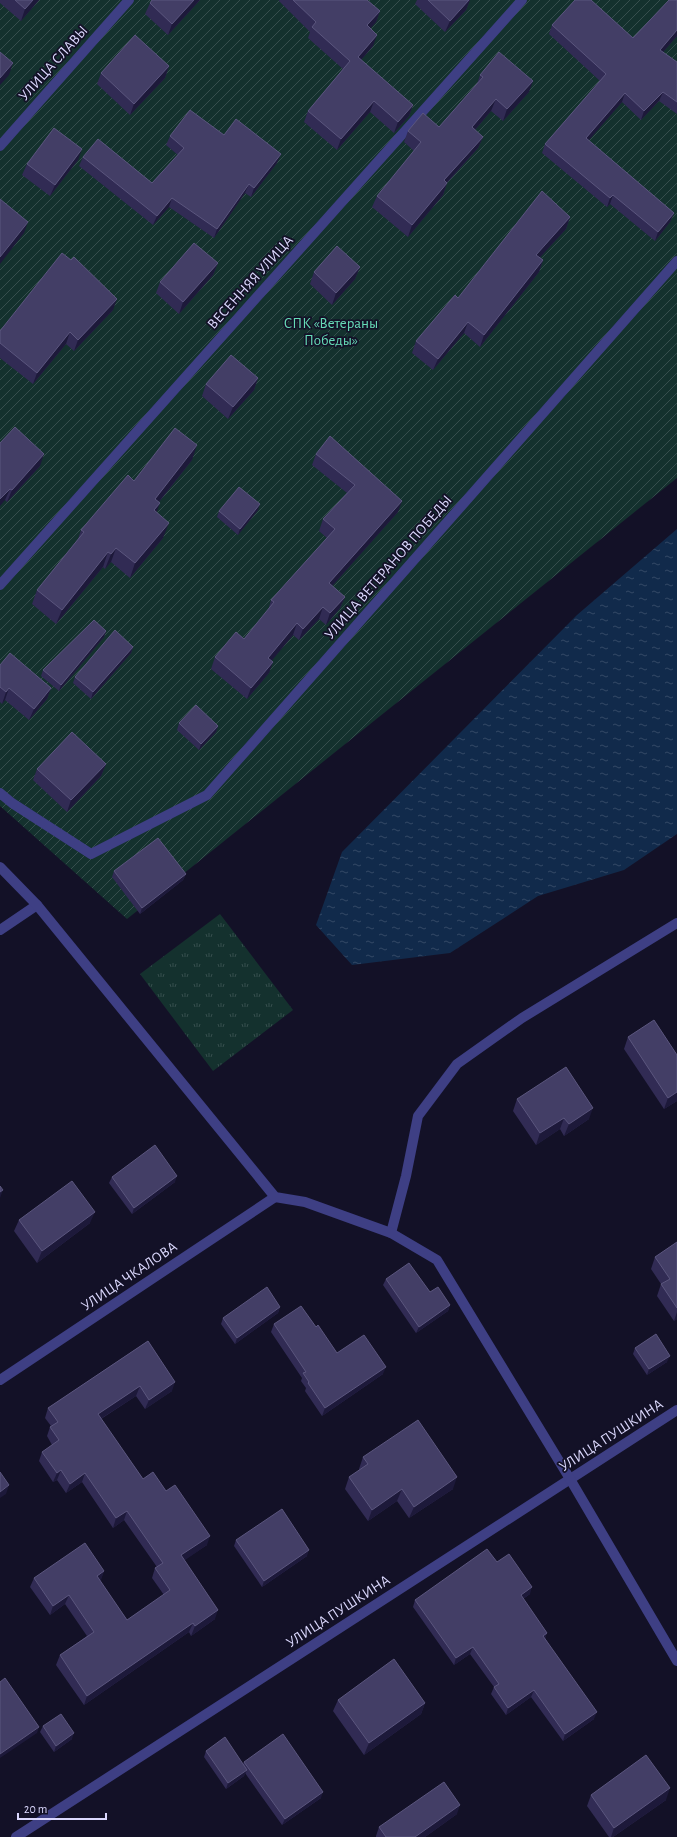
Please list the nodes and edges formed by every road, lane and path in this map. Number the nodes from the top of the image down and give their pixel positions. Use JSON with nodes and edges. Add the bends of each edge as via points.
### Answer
{"nodes":[{"id":1,"x":129,"y":0,"type":"edge"},
{"id":2,"x":522,"y":0,"type":"edge"},
{"id":3,"x":0,"y":146,"type":"edge"},
{"id":4,"x":677,"y":261,"type":"edge"},
{"id":5,"x":0,"y":585,"type":"edge"},
{"id":6,"x":0,"y":793,"type":"edge"},
{"id":7,"x":0,"y":868,"type":"edge"},
{"id":8,"x":37,"y":905,"type":"junction"},
{"id":9,"x":677,"y":923,"type":"edge"},
{"id":10,"x":0,"y":930,"type":"edge"},
{"id":11,"x":275,"y":1197,"type":"junction"},
{"id":12,"x":391,"y":1233,"type":"junction"},
{"id":13,"x":0,"y":1380,"type":"edge"},
{"id":14,"x":677,"y":1410,"type":"edge"},
{"id":15,"x":570,"y":1479,"type":"junction"},
{"id":16,"x":677,"y":1661,"type":"edge"},
{"id":17,"x":16,"y":1837,"type":"edge"}],
"edges":[{"from":1,"to":3,"type":"street","name":"УЛИЦА СЛАВЫ"},
{"from":2,"to":5,"type":"street","name":"ВЕСЕННЯЯ УЛИЦА"},
{"from":4,"to":6,"type":"street","name":"УЛИЦА ВЕТЕРАНОВ ПОБЕДЫ","via":[[206,795],[91,854]]},
{"from":7,"to":8,"type":"street"},
{"from":8,"to":10,"type":"street"},
{"from":8,"to":11,"type":"street"},
{"from":9,"to":12,"type":"street","via":[[522,1018],[457,1064],[418,1116]]},
{"from":11,"to":12,"type":"street","via":[[305,1202]]},
{"from":11,"to":13,"type":"street","name":"УЛИЦА ЧКАЛОВА"},
{"from":12,"to":15,"type":"street","via":[[437,1260]]},
{"from":14,"to":15,"type":"street","name":"УЛИЦА ПУШКИНА"},
{"from":15,"to":16,"type":"street"},
{"from":15,"to":17,"type":"street","name":"УЛИЦА ПУШКИНА"}]}
